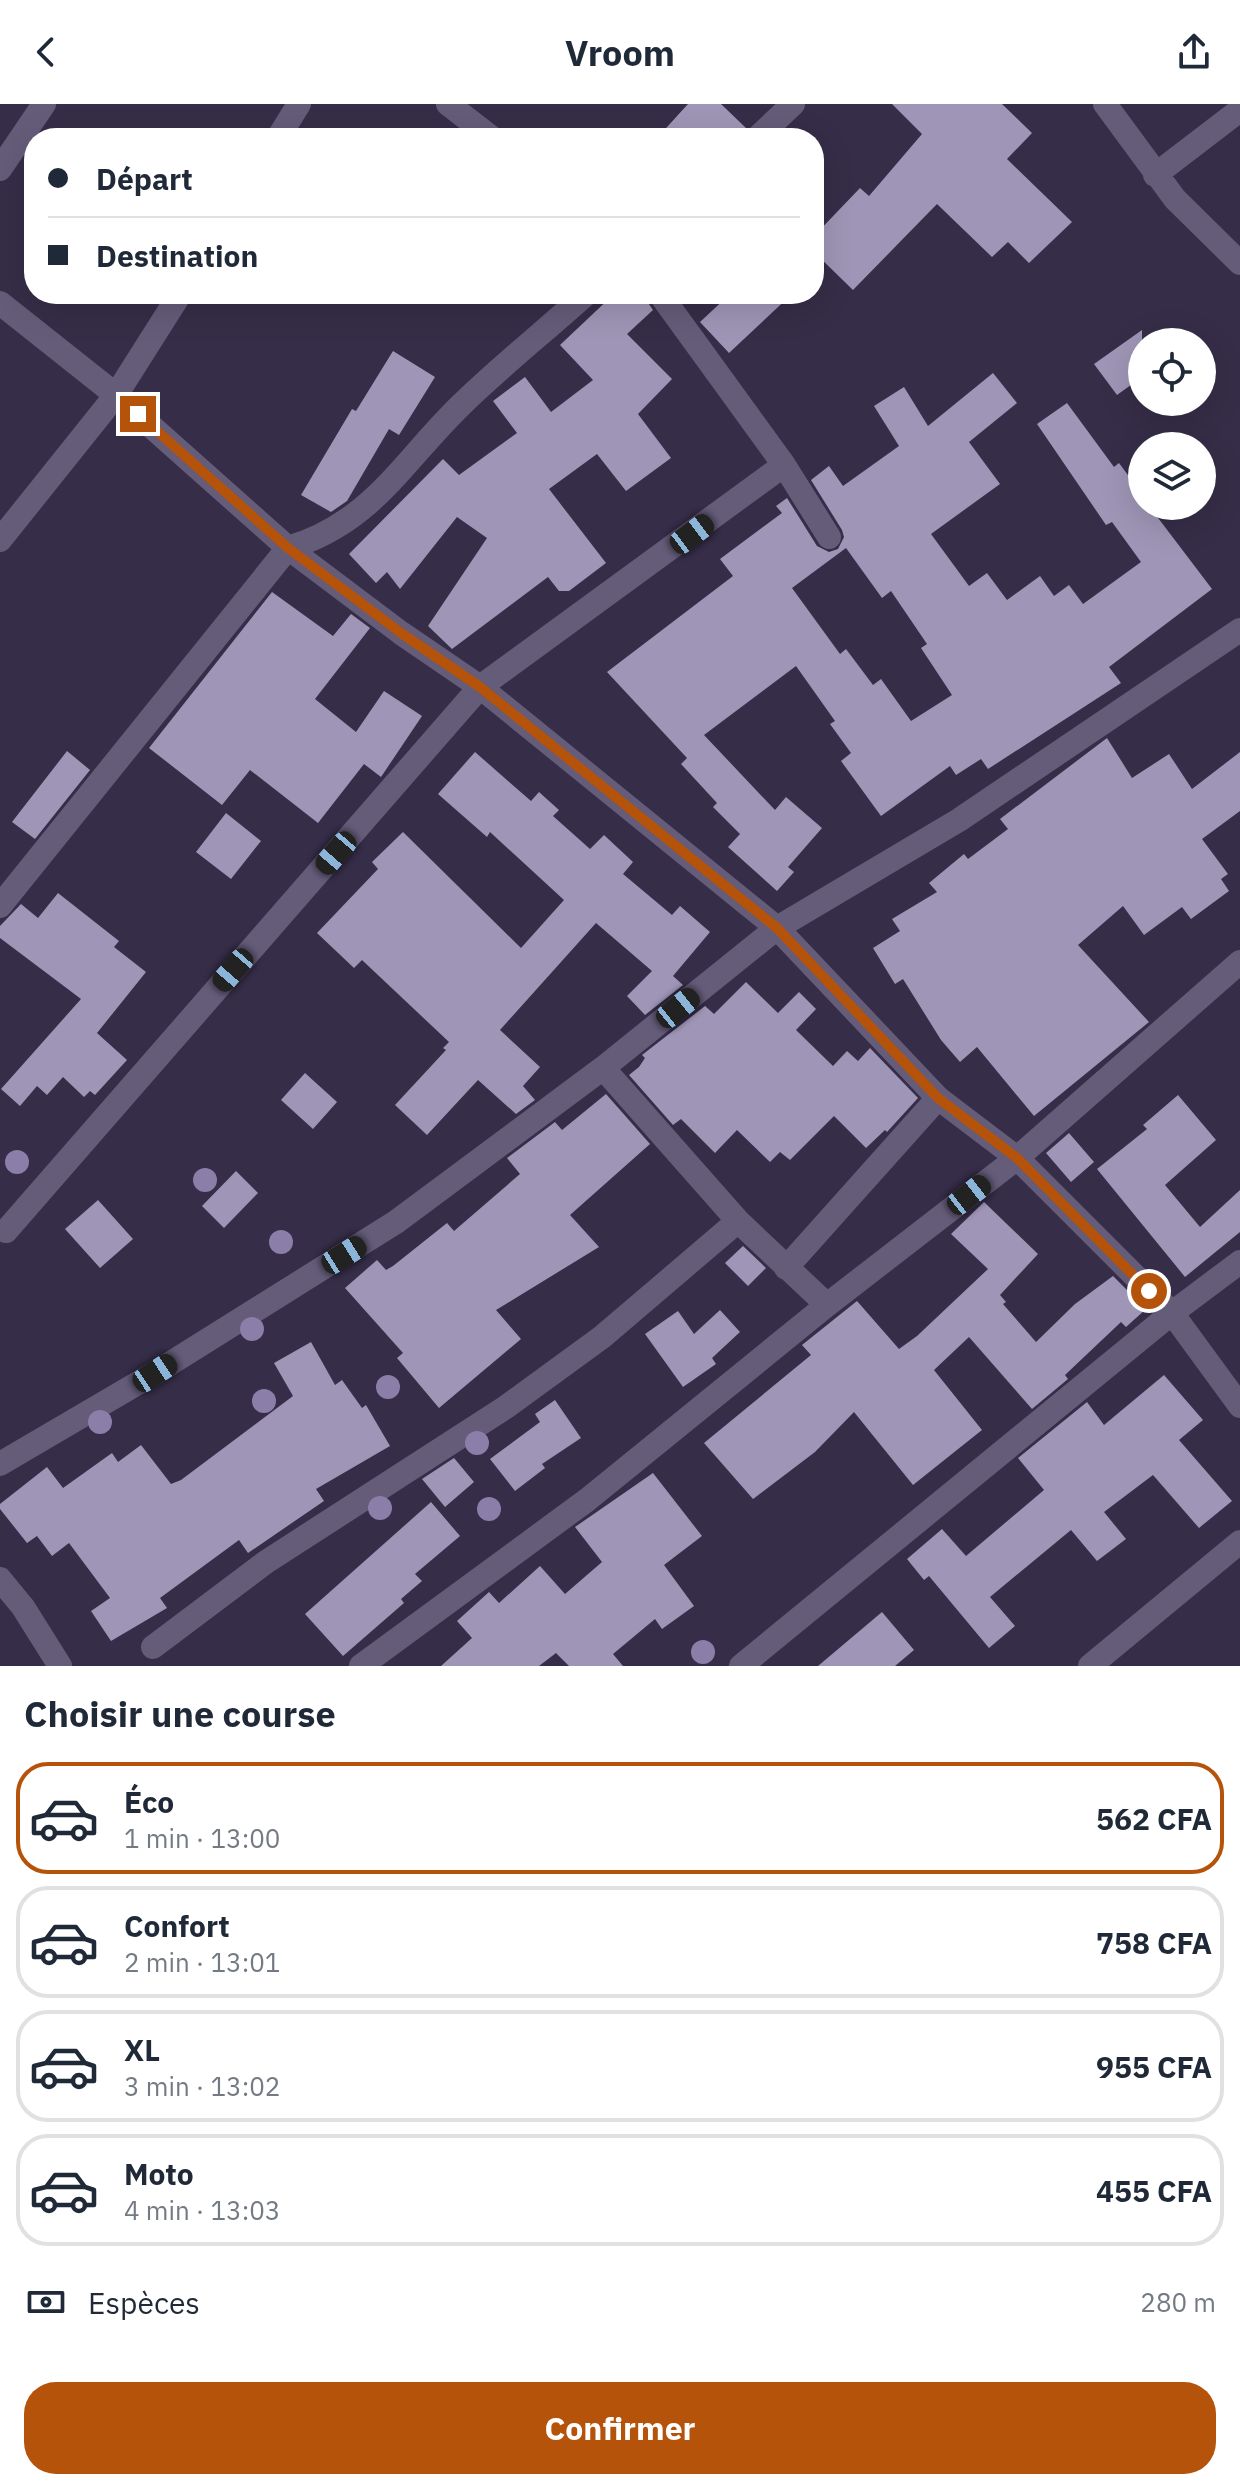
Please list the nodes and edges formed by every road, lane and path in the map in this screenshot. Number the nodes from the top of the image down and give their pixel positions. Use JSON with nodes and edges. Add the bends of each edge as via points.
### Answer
{"nodes":[{"id":1,"x":44,"y":104,"type":"edge"},
{"id":2,"x":299,"y":104,"type":"edge"},
{"id":3,"x":448,"y":104,"type":"edge"},
{"id":4,"x":793,"y":104,"type":"edge"},
{"id":5,"x":1105,"y":104,"type":"edge"},
{"id":6,"x":1240,"y":110,"type":"edge"},
{"id":7,"x":28,"y":128,"type":"edge"},
{"id":8,"x":284,"y":128,"type":"edge"},
{"id":9,"x":479,"y":128,"type":"edge"},
{"id":10,"x":768,"y":128,"type":"edge"},
{"id":11,"x":24,"y":134,"type":"edge"},
{"id":12,"x":0,"y":169,"type":"edge"},
{"id":13,"x":1155,"y":175,"type":"junction"},
{"id":14,"x":1240,"y":263,"type":"edge"},
{"id":15,"x":0,"y":303,"type":"edge"},
{"id":16,"x":174,"y":304,"type":"edge"},
{"id":17,"x":575,"y":304,"type":"edge"},
{"id":18,"x":667,"y":304,"type":"edge"},
{"id":19,"x":116,"y":395,"type":"junction"},
{"id":20,"x":784,"y":465,"type":"junction"},
{"id":21,"x":829,"y":537,"type":"dead end"},
{"id":22,"x":0,"y":540,"type":"edge"},
{"id":23,"x":288,"y":548,"type":"junction"},
{"id":24,"x":1240,"y":630,"type":"edge"},
{"id":25,"x":480,"y":687,"type":"junction"},
{"id":26,"x":0,"y":906,"type":"edge"},
{"id":27,"x":777,"y":928,"type":"junction"},
{"id":28,"x":1240,"y":962,"type":"edge"},
{"id":29,"x":603,"y":1068,"type":"junction"},
{"id":30,"x":938,"y":1098,"type":"junction"},
{"id":31,"x":1017,"y":1158,"type":"junction"},
{"id":32,"x":738,"y":1221,"type":"junction"},
{"id":33,"x":6,"y":1231,"type":"dead end"},
{"id":34,"x":1240,"y":1262,"type":"edge"},
{"id":35,"x":786,"y":1268,"type":"junction"},
{"id":36,"x":827,"y":1305,"type":"junction"},
{"id":37,"x":1172,"y":1313,"type":"junction"},
{"id":38,"x":1240,"y":1406,"type":"edge"},
{"id":39,"x":0,"y":1464,"type":"edge"},
{"id":40,"x":1240,"y":1542,"type":"edge"},
{"id":41,"x":0,"y":1579,"type":"edge"},
{"id":42,"x":153,"y":1647,"type":"dead end"},
{"id":43,"x":60,"y":1666,"type":"edge"},
{"id":44,"x":361,"y":1666,"type":"edge"},
{"id":45,"x":741,"y":1666,"type":"edge"},
{"id":46,"x":1090,"y":1666,"type":"edge"}],
"edges":[{"from":1,"to":7,"type":"street"},
{"from":2,"to":8,"type":"street"},
{"from":3,"to":9,"type":"street"},
{"from":4,"to":10,"type":"street"},
{"from":5,"to":13,"type":"street"},
{"from":6,"to":13,"type":"street"},
{"from":11,"to":12,"type":"street"},
{"from":13,"to":14,"type":"street"},
{"from":15,"to":19,"type":"street"},
{"from":16,"to":19,"type":"street"},
{"from":17,"to":23,"type":"street","via":[[461,405],[365,508],[321,538]]},
{"from":18,"to":20,"type":"street"},
{"from":19,"to":22,"type":"street"},
{"from":19,"to":23,"type":"street"},
{"from":20,"to":21,"type":"street"},
{"from":20,"to":25,"type":"street"},
{"from":23,"to":25,"type":"street"},
{"from":23,"to":26,"type":"street"},
{"from":24,"to":27,"type":"street","via":[[959,820]]},
{"from":25,"to":27,"type":"street"},
{"from":25,"to":33,"type":"street"},
{"from":27,"to":29,"type":"street"},
{"from":27,"to":30,"type":"street"},
{"from":28,"to":31,"type":"street"},
{"from":29,"to":32,"type":"street"},
{"from":29,"to":39,"type":"street","via":[[396,1222]]},
{"from":30,"to":31,"type":"street"},
{"from":30,"to":35,"type":"street"},
{"from":31,"to":36,"type":"street"},
{"from":31,"to":37,"type":"street"},
{"from":32,"to":35,"type":"street"},
{"from":32,"to":42,"type":"street","via":[[602,1337],[506,1407],[266,1562]]},
{"from":34,"to":37,"type":"street"},
{"from":35,"to":36,"type":"street"},
{"from":36,"to":44,"type":"street","via":[[587,1500]]},
{"from":37,"to":38,"type":"street"},
{"from":37,"to":45,"type":"street"},
{"from":40,"to":46,"type":"street"},
{"from":41,"to":43,"type":"street"}]}
